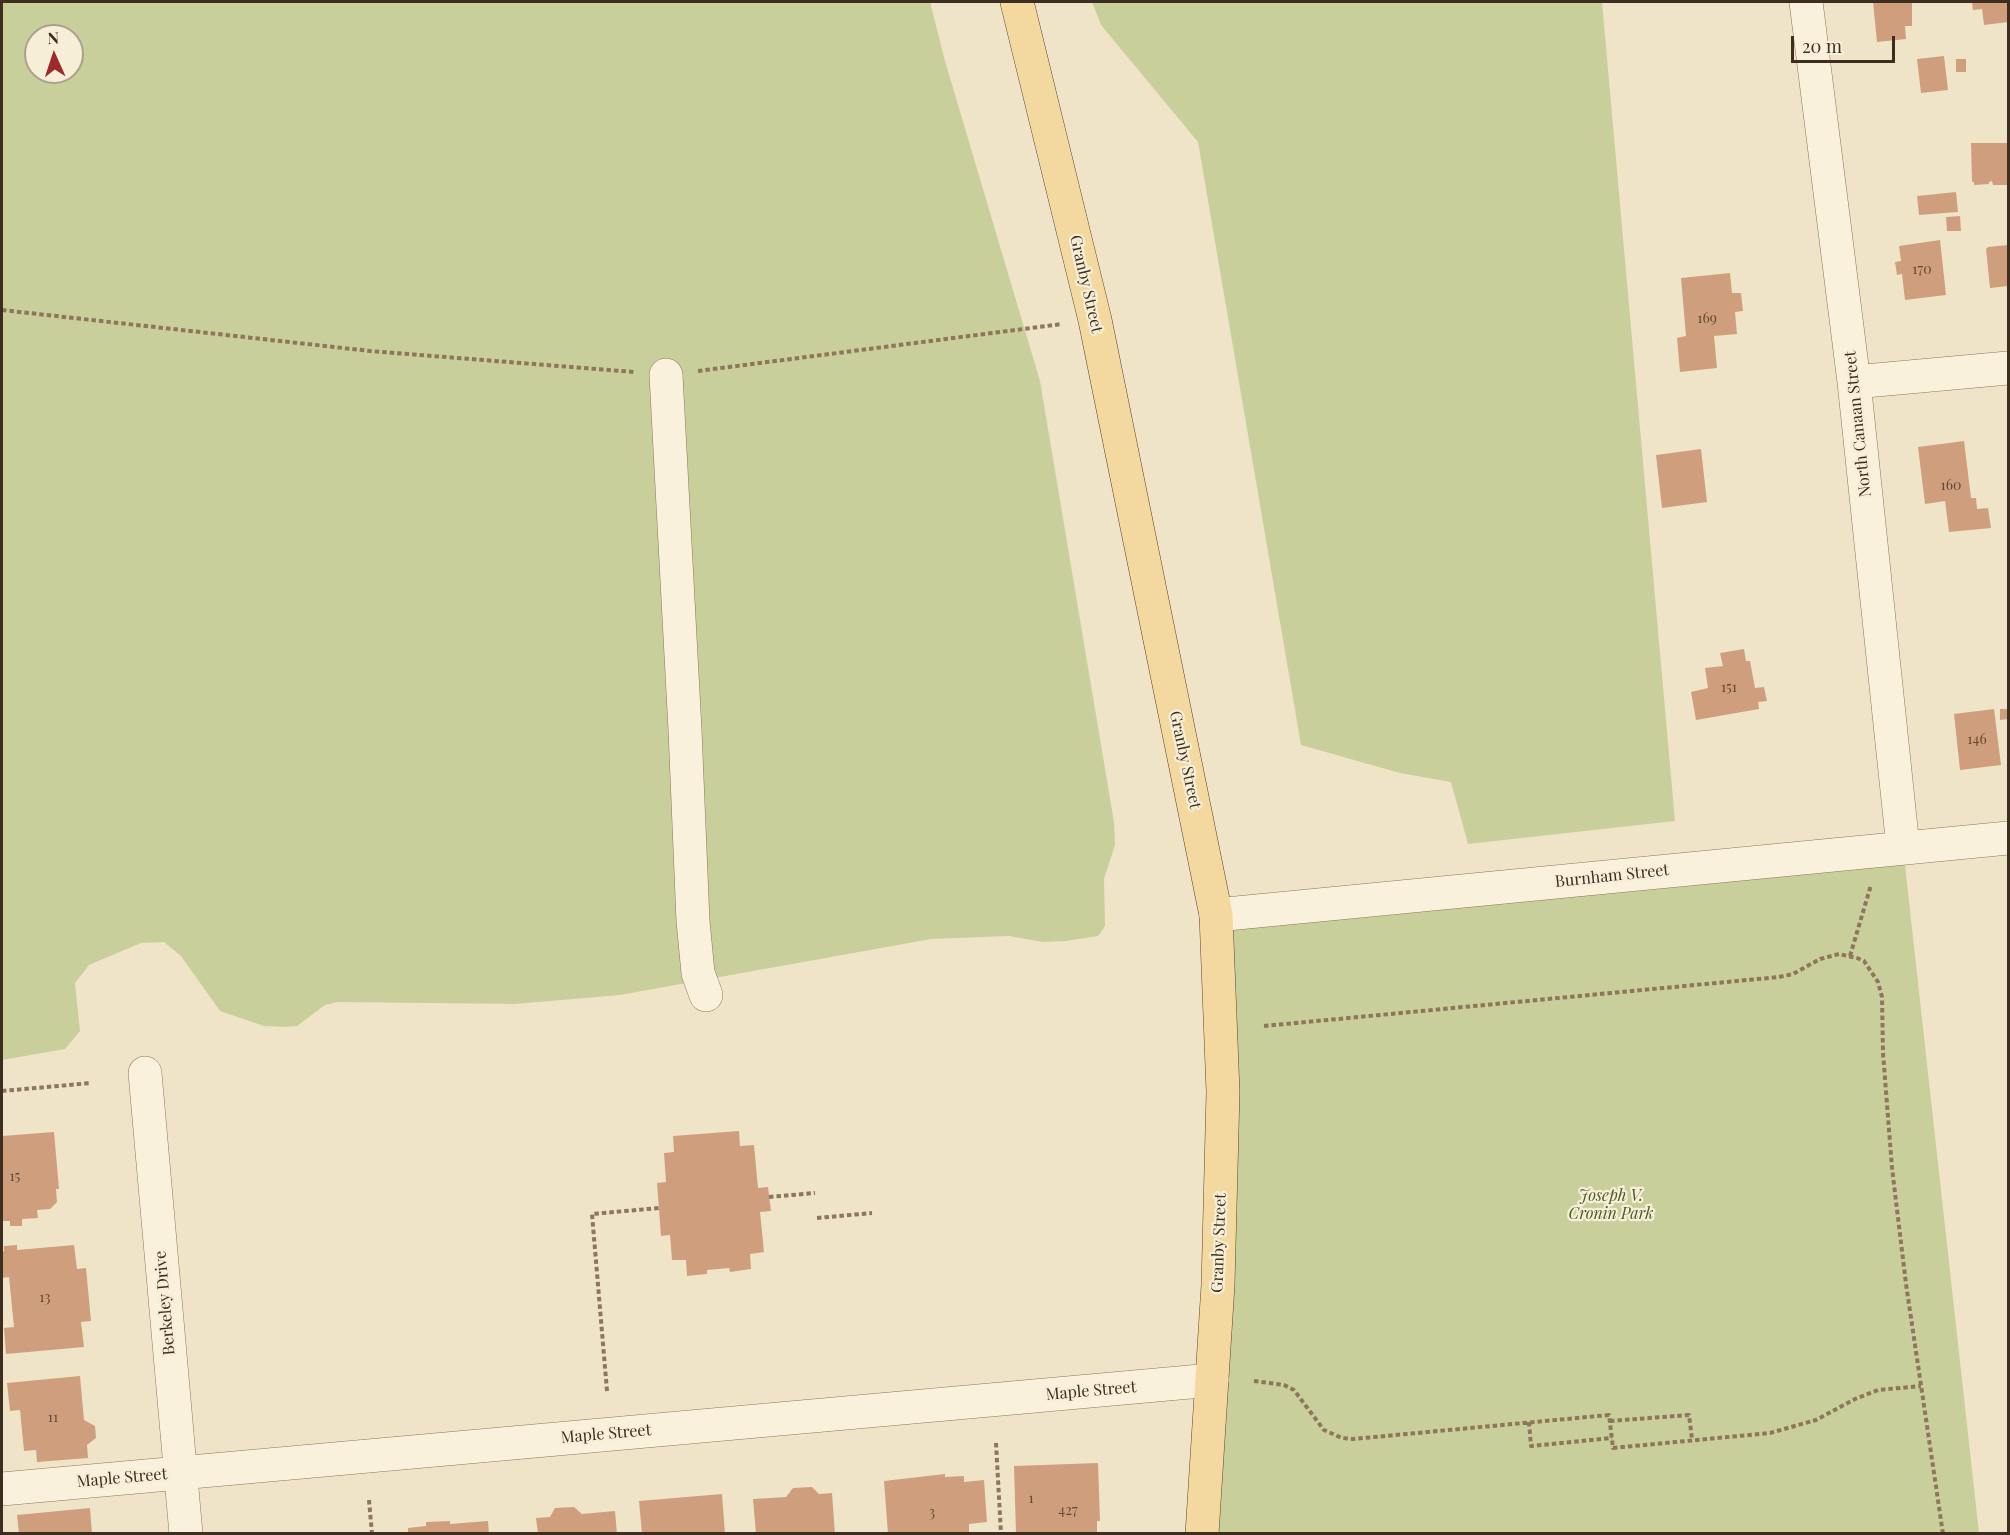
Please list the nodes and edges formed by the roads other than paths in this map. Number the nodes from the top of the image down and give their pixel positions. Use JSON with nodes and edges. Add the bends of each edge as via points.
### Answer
{"nodes":[{"id":1,"x":1017,"y":2,"type":"edge"},
{"id":2,"x":1806,"y":2,"type":"edge"},
{"id":3,"x":2008,"y":369,"type":"edge"},
{"id":4,"x":666,"y":375,"type":"road end"},
{"id":5,"x":1854,"y":382,"type":"junction"},
{"id":6,"x":2008,"y":838,"type":"edge"},
{"id":7,"x":1903,"y":847,"type":"junction"},
{"id":8,"x":1216,"y":915,"type":"junction"},
{"id":9,"x":706,"y":995,"type":"dead end"},
{"id":10,"x":145,"y":1073,"type":"dead end"},
{"id":11,"x":1212,"y":1380,"type":"junction"},
{"id":12,"x":180,"y":1472,"type":"junction"},
{"id":13,"x":2,"y":1489,"type":"edge"},
{"id":14,"x":186,"y":1533,"type":"edge"},
{"id":15,"x":1202,"y":1533,"type":"edge"}],
"edges":[{"from":1,"to":8,"type":"main road","name":"Granby Street","via":[[1095,320]]},
{"from":2,"to":5,"type":"street","name":"North Canaan Street"},
{"from":3,"to":5,"type":"street"},
{"from":4,"to":9,"type":"street","via":[[693,921],[698,973]]},
{"from":5,"to":7,"type":"street","name":"North Canaan Street"},
{"from":6,"to":7,"type":"street","name":"Burnham Street"},
{"from":7,"to":8,"type":"street","name":"Burnham Street"},
{"from":8,"to":11,"type":"main road","name":"Granby Street","via":[[1223,1092]]},
{"from":10,"to":12,"type":"street","name":"Berkeley Drive"},
{"from":11,"to":12,"type":"street","name":"Maple Street"},
{"from":11,"to":15,"type":"main road","name":"Granby Street"},
{"from":12,"to":13,"type":"street","name":"Maple Street"},
{"from":12,"to":14,"type":"street","name":"Berkeley Drive"}]}
